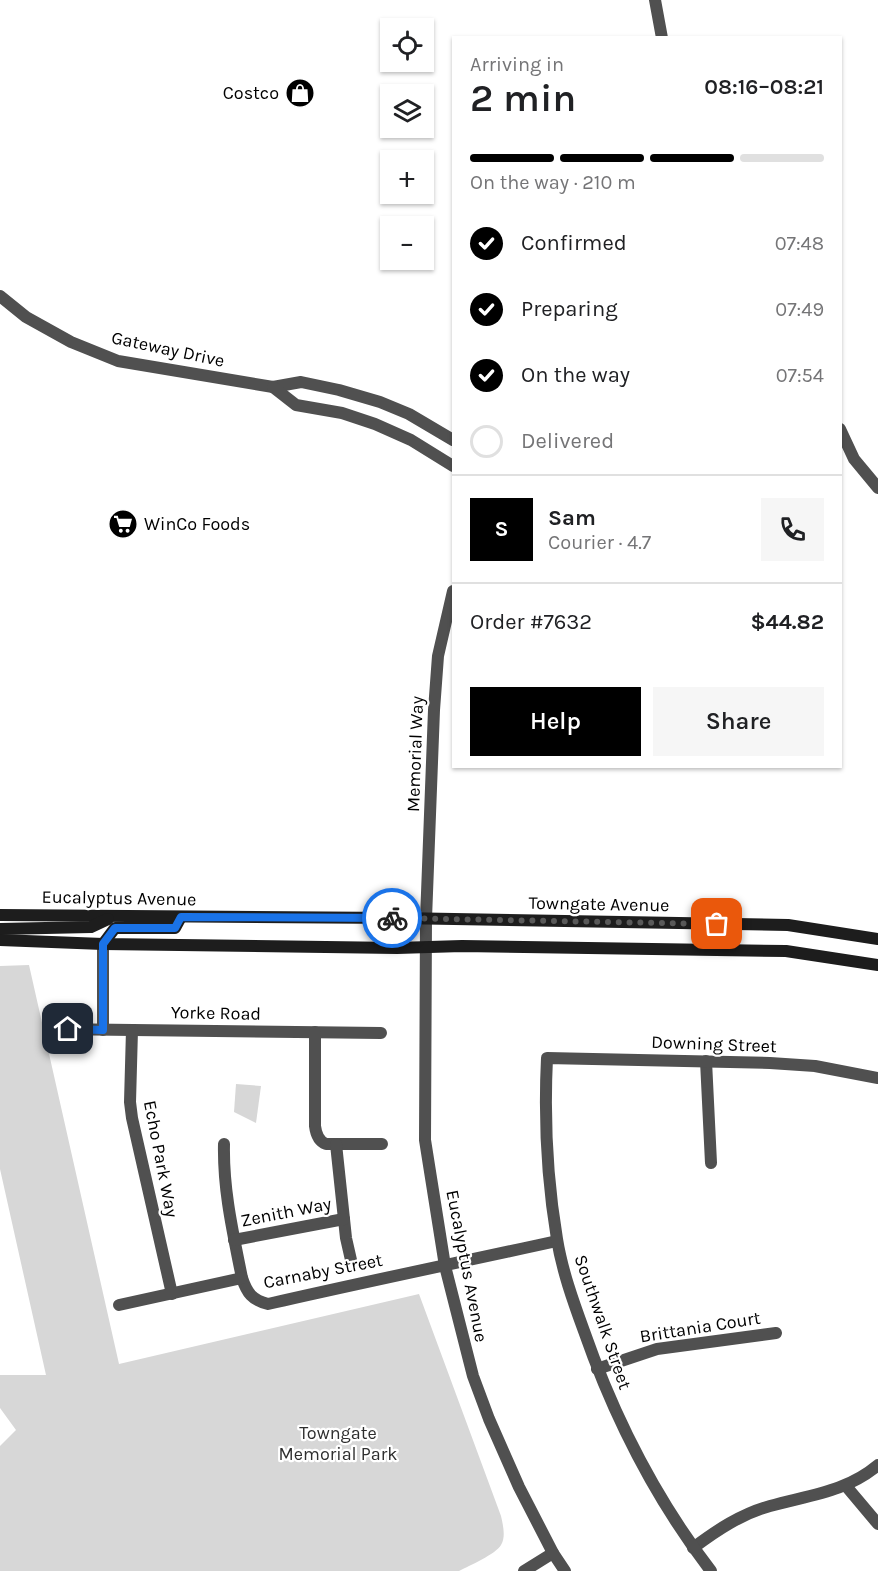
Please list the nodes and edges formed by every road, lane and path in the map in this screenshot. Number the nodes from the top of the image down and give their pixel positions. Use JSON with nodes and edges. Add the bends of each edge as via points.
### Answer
{"nodes":[{"id":1,"x":655,"y":0,"type":"edge"},
{"id":2,"x":662,"y":36,"type":"edge"},
{"id":3,"x":0,"y":296,"type":"edge"},
{"id":4,"x":273,"y":387,"type":"junction"},
{"id":5,"x":842,"y":433,"type":"edge"},
{"id":6,"x":452,"y":439,"type":"edge"},
{"id":7,"x":452,"y":464,"type":"edge"},
{"id":8,"x":878,"y":488,"type":"edge"},
{"id":9,"x":452,"y":595,"type":"edge"},
{"id":10,"x":0,"y":915,"type":"edge"},
{"id":11,"x":112,"y":917,"type":"junction"},
{"id":12,"x":181,"y":917,"type":"junction"},
{"id":13,"x":426,"y":919,"type":"junction"},
{"id":14,"x":0,"y":929,"type":"edge"},
{"id":15,"x":878,"y":939,"type":"edge"},
{"id":16,"x":0,"y":940,"type":"edge"},
{"id":17,"x":103,"y":944,"type":"junction"},
{"id":18,"x":426,"y":947,"type":"junction"},
{"id":19,"x":878,"y":965,"type":"edge"},
{"id":20,"x":51,"y":1029,"type":"dead end"},
{"id":21,"x":103,"y":1030,"type":"junction"},
{"id":22,"x":132,"y":1030,"type":"junction"},
{"id":23,"x":315,"y":1032,"type":"junction"},
{"id":24,"x":381,"y":1033,"type":"dead end"},
{"id":25,"x":547,"y":1058,"type":"joint"},
{"id":26,"x":706,"y":1060,"type":"junction"},
{"id":27,"x":878,"y":1078,"type":"edge"},
{"id":28,"x":224,"y":1144,"type":"dead end"},
{"id":29,"x":336,"y":1144,"type":"junction"},
{"id":30,"x":382,"y":1144,"type":"dead end"},
{"id":31,"x":711,"y":1163,"type":"dead end"},
{"id":32,"x":344,"y":1219,"type":"junction"},
{"id":33,"x":234,"y":1240,"type":"junction"},
{"id":34,"x":557,"y":1241,"type":"junction"},
{"id":35,"x":351,"y":1260,"type":"dead end"},
{"id":36,"x":445,"y":1266,"type":"junction"},
{"id":37,"x":242,"y":1278,"type":"junction"},
{"id":38,"x":172,"y":1294,"type":"junction"},
{"id":39,"x":119,"y":1305,"type":"dead end"},
{"id":40,"x":776,"y":1333,"type":"dead end"},
{"id":41,"x":597,"y":1369,"type":"junction"},
{"id":42,"x":878,"y":1465,"type":"edge"},
{"id":43,"x":846,"y":1486,"type":"junction"},
{"id":44,"x":878,"y":1524,"type":"edge"},
{"id":45,"x":693,"y":1548,"type":"junction"},
{"id":46,"x":554,"y":1554,"type":"junction"},
{"id":47,"x":524,"y":1571,"type":"edge"},
{"id":48,"x":565,"y":1571,"type":"edge"},
{"id":49,"x":711,"y":1571,"type":"edge"}],
"edges":[{"from":1,"to":2,"type":"street"},
{"from":3,"to":4,"type":"street","name":"Gateway Drive","via":[[71,342],[118,361]]},
{"from":4,"to":6,"type":"street","name":"Gateway Drive","via":[[301,382],[343,391],[409,414]]},
{"from":4,"to":7,"type":"street","name":"Gateway Drive","via":[[296,405],[375,424]]},
{"from":5,"to":8,"type":"street","via":[[854,459]]},
{"from":9,"to":13,"type":"street","name":"Memorial Way","via":[[438,656]]},
{"from":10,"to":11,"type":"main road","name":"Eucalyptus Avenue"},
{"from":11,"to":12,"type":"main road","name":"Eucalyptus Avenue"},
{"from":11,"to":14,"type":"main road","via":[[91,927]]},
{"from":12,"to":13,"type":"main road","name":"Eucalyptus Avenue"},
{"from":12,"to":17,"type":"main road","via":[[175,928],[115,928]]},
{"from":13,"to":15,"type":"main road","name":"Towngate Avenue","via":[[788,925]]},
{"from":13,"to":18,"type":"street","name":"Eucalyptus Avenue"},
{"from":16,"to":17,"type":"main road"},
{"from":17,"to":18,"type":"main road"},
{"from":17,"to":21,"type":"street"},
{"from":18,"to":19,"type":"main road","via":[[786,951]]},
{"from":18,"to":36,"type":"street","name":"Eucalyptus Avenue","via":[[424,1140]]},
{"from":20,"to":21,"type":"street","name":"Yorke Road"},
{"from":21,"to":22,"type":"street","name":"Yorke Road"},
{"from":22,"to":23,"type":"street","name":"Yorke Road"},
{"from":22,"to":38,"type":"street","name":"Echo Park Way","via":[[132,1118]]},
{"from":23,"to":24,"type":"street","name":"Yorke Road"},
{"from":23,"to":29,"type":"street","via":[[316,1136],[322,1143]]},
{"from":25,"to":26,"type":"street","name":"Downing Street"},
{"from":25,"to":34,"type":"street","name":"Southwalk Street","via":[[548,1172]]},
{"from":26,"to":27,"type":"street","name":"Downing Street","via":[[815,1066]]},
{"from":26,"to":31,"type":"street"},
{"from":28,"to":33,"type":"street","name":"Carnaby Street","via":[[226,1197]]},
{"from":29,"to":30,"type":"street"},
{"from":29,"to":32,"type":"street"},
{"from":32,"to":33,"type":"street","name":"Zenith Way"},
{"from":32,"to":35,"type":"street"},
{"from":33,"to":37,"type":"street","name":"Carnaby Street"},
{"from":34,"to":36,"type":"street","name":"Carnaby Street"},
{"from":34,"to":41,"type":"street","name":"Southwalk Street"},
{"from":36,"to":37,"type":"street","name":"Carnaby Street","via":[[267,1304],[251,1296]]},
{"from":36,"to":46,"type":"street","name":"Eucalyptus Avenue","via":[[465,1350],[489,1419]]},
{"from":37,"to":38,"type":"street"},
{"from":38,"to":39,"type":"street"},
{"from":40,"to":41,"type":"street","name":"Brittania Court","via":[[657,1349]]},
{"from":41,"to":45,"type":"street","name":"Southwalk Street","via":[[637,1455]]},
{"from":42,"to":43,"type":"street"},
{"from":43,"to":44,"type":"street"},
{"from":43,"to":45,"type":"street","via":[[743,1516]]},
{"from":45,"to":49,"type":"street","name":"Southwalk Street"},
{"from":46,"to":47,"type":"street"},
{"from":46,"to":48,"type":"street","name":"Eucalyptus Avenue"}]}
